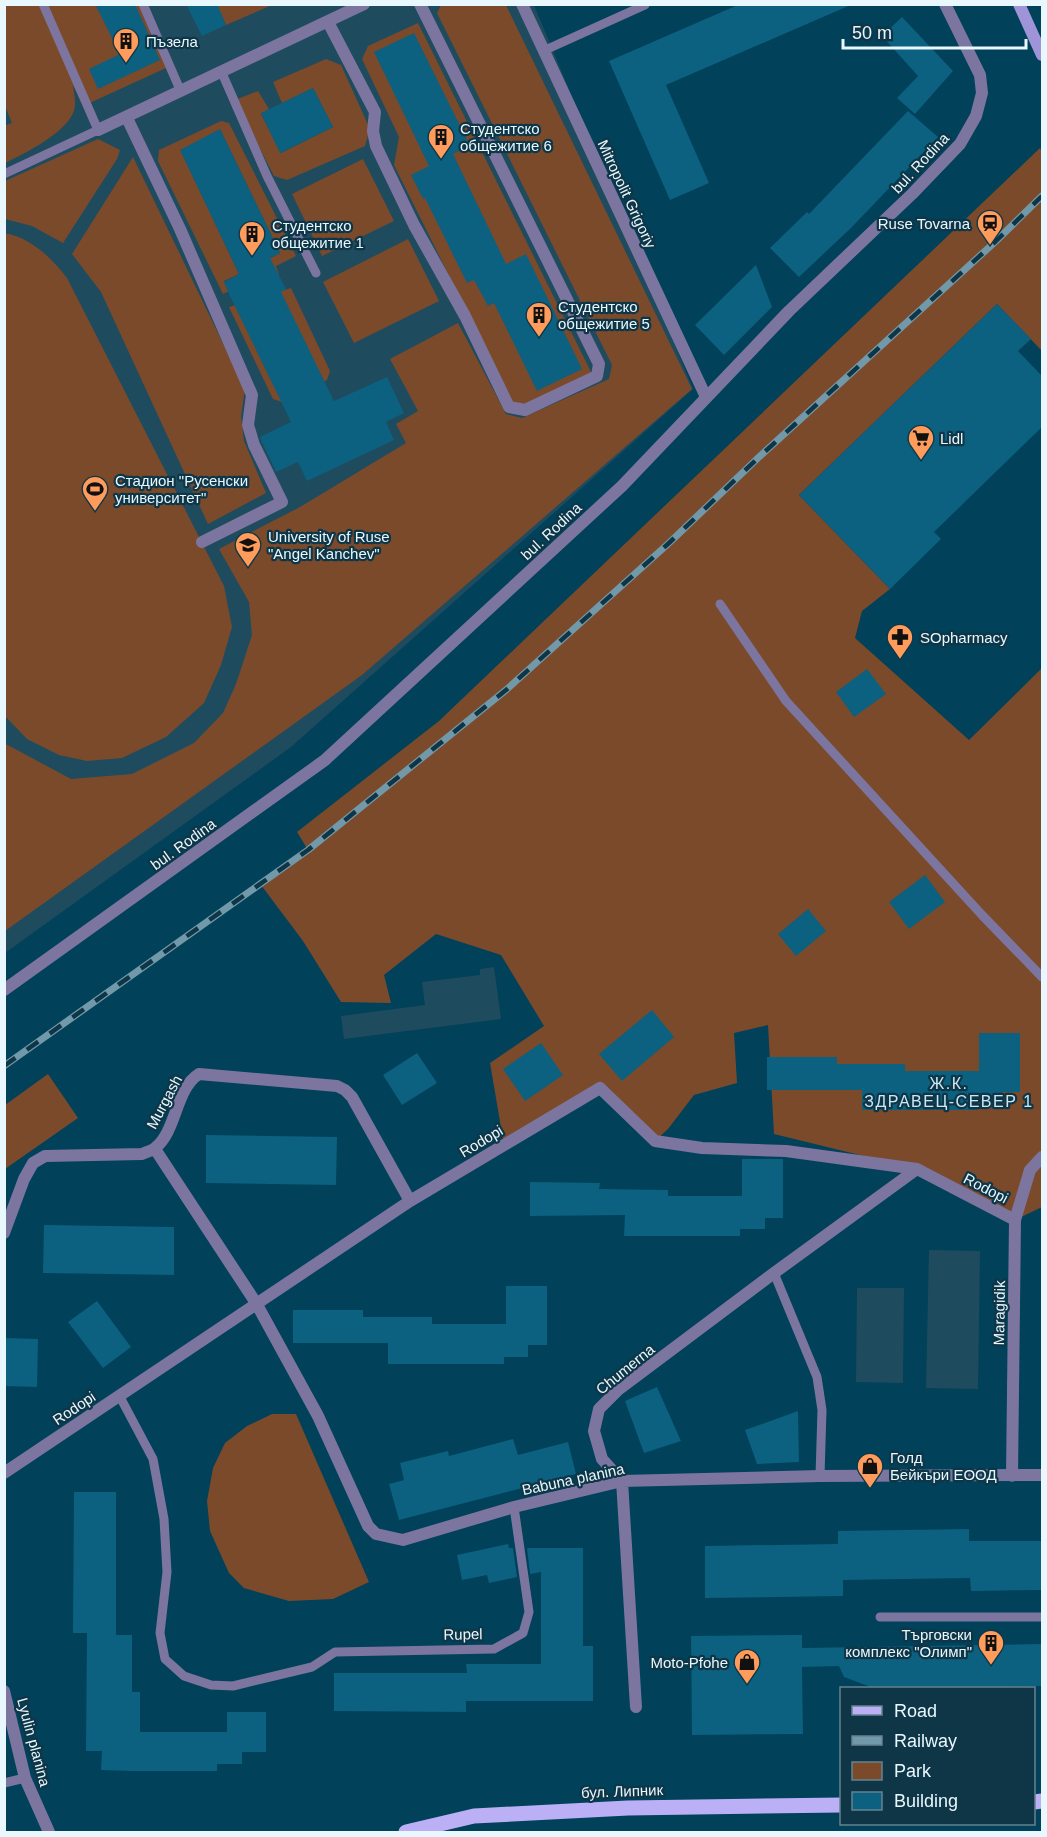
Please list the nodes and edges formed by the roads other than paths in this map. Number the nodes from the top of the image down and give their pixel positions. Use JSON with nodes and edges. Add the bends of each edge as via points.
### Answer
{"nodes":[{"id":1,"x":43,"y":4,"type":"edge"},
{"id":2,"x":143,"y":4,"type":"edge"},
{"id":3,"x":364,"y":4,"type":"edge"},
{"id":4,"x":420,"y":4,"type":"edge"},
{"id":5,"x":522,"y":4,"type":"edge"},
{"id":6,"x":945,"y":4,"type":"edge"},
{"id":7,"x":1019,"y":4,"type":"edge"},
{"id":8,"x":645,"y":5,"type":"edge"},
{"id":9,"x":328,"y":22,"type":"junction"},
{"id":10,"x":543,"y":51,"type":"junction"},
{"id":11,"x":1042,"y":56,"type":"edge"},
{"id":12,"x":222,"y":73,"type":"junction"},
{"id":13,"x":181,"y":92,"type":"junction"},
{"id":14,"x":127,"y":118,"type":"junction"},
{"id":15,"x":98,"y":130,"type":"junction"},
{"id":16,"x":4,"y":174,"type":"edge"},
{"id":17,"x":316,"y":273,"type":"dead end"},
{"id":18,"x":706,"y":397,"type":"junction"},
{"id":19,"x":202,"y":542,"type":"dead end"},
{"id":20,"x":720,"y":604,"type":"dead end"},
{"id":21,"x":1042,"y":977,"type":"edge"},
{"id":22,"x":4,"y":990,"type":"edge"},
{"id":23,"x":155,"y":1149,"type":"junction"},
{"id":24,"x":1042,"y":1157,"type":"edge"},
{"id":25,"x":917,"y":1169,"type":"junction"},
{"id":26,"x":410,"y":1201,"type":"junction"},
{"id":27,"x":1016,"y":1220,"type":"junction"},
{"id":28,"x":4,"y":1233,"type":"edge"},
{"id":29,"x":774,"y":1273,"type":"junction"},
{"id":30,"x":256,"y":1303,"type":"junction"},
{"id":31,"x":119,"y":1395,"type":"junction"},
{"id":32,"x":4,"y":1473,"type":"edge"},
{"id":33,"x":1042,"y":1475,"type":"edge"},
{"id":34,"x":820,"y":1476,"type":"junction"},
{"id":35,"x":1012,"y":1476,"type":"junction"},
{"id":36,"x":622,"y":1481,"type":"junction"},
{"id":37,"x":514,"y":1508,"type":"junction"},
{"id":38,"x":880,"y":1617,"type":"dead end"},
{"id":39,"x":1042,"y":1617,"type":"edge"},
{"id":40,"x":4,"y":1691,"type":"edge"},
{"id":41,"x":636,"y":1707,"type":"dead end"},
{"id":42,"x":7,"y":1710,"type":"edge"},
{"id":43,"x":25,"y":1778,"type":"junction"},
{"id":44,"x":4,"y":1783,"type":"edge"},
{"id":45,"x":840,"y":1804,"type":"edge"},
{"id":46,"x":49,"y":1833,"type":"edge"},
{"id":47,"x":405,"y":1833,"type":"edge"}],
"edges":[{"from":1,"to":15,"type":"lane"},
{"from":2,"to":13,"type":"lane"},
{"from":3,"to":9,"type":"street"},
{"from":4,"to":9,"type":"street","via":[[599,364],[597,376],[525,410],[509,407],[465,316],[414,225],[376,146],[375,112]]},
{"from":5,"to":10,"type":"street","name":"Mitropolit Grigoriy"},
{"from":6,"to":18,"type":"street","name":"bul. Rodina","via":[[980,75],[982,93],[976,116],[960,144]]},
{"from":7,"to":11,"type":"main road"},
{"from":8,"to":10,"type":"lane"},
{"from":9,"to":12,"type":"street"},
{"from":10,"to":18,"type":"street","name":"Mitropolit Grigoriy"},
{"from":12,"to":13,"type":"street"},
{"from":12,"to":17,"type":"lane","via":[[267,176]]},
{"from":13,"to":14,"type":"street"},
{"from":14,"to":15,"type":"street"},
{"from":14,"to":19,"type":"street","via":[[252,395],[248,425],[282,502]]},
{"from":15,"to":16,"type":"lane"},
{"from":18,"to":22,"type":"street","name":"bul. Rodina","via":[[622,486],[325,760]]},
{"from":20,"to":21,"type":"lane","via":[[786,700]]},
{"from":23,"to":26,"type":"street","name":"Murgash","via":[[188,1084],[199,1074],[337,1086],[352,1097]]},
{"from":23,"to":28,"type":"street","name":"Murgash","via":[[141,1154],[45,1156],[33,1163],[24,1179]]},
{"from":23,"to":30,"type":"street"},
{"from":24,"to":27,"type":"street","name":"Maragidik","via":[[1029,1170]]},
{"from":25,"to":26,"type":"street","name":"Rodopi","via":[[786,1151],[702,1148],[655,1141],[600,1088]]},
{"from":25,"to":27,"type":"street","name":"Rodopi"},
{"from":25,"to":29,"type":"street","name":"Chumerna"},
{"from":26,"to":30,"type":"street","name":"Rodopi"},
{"from":27,"to":35,"type":"street","name":"Maragidik"},
{"from":29,"to":34,"type":"lane","via":[[817,1377],[822,1410]]},
{"from":29,"to":36,"type":"street","name":"Chumerna","via":[[618,1390],[599,1409],[594,1431],[602,1459]]},
{"from":30,"to":31,"type":"street","name":"Rodopi"},
{"from":30,"to":37,"type":"street","name":"Babuna planina","via":[[318,1416],[368,1526],[376,1534],[404,1540]]},
{"from":31,"to":32,"type":"street","name":"Rodopi"},
{"from":31,"to":37,"type":"lane","name":"Rupel","via":[[153,1459],[164,1519],[167,1572],[160,1633],[165,1659],[184,1676],[211,1685],[233,1686],[312,1667],[335,1652],[494,1649],[523,1633],[529,1612]]},
{"from":33,"to":35,"type":"street","name":"Babuna planina"},
{"from":34,"to":35,"type":"street","name":"Babuna planina"},
{"from":34,"to":36,"type":"street","name":"Babuna planina"},
{"from":36,"to":37,"type":"street","name":"Babuna planina"},
{"from":36,"to":41,"type":"street"},
{"from":38,"to":39,"type":"lane"},
{"from":40,"to":42,"type":"street","name":"Lyulin planina"},
{"from":42,"to":43,"type":"street","name":"Lyulin planina"},
{"from":43,"to":44,"type":"lane"},
{"from":43,"to":46,"type":"street","name":"Lyulin planina"},
{"from":45,"to":47,"type":"main road","name":"бул. Липник","via":[[474,1816]]}]}
